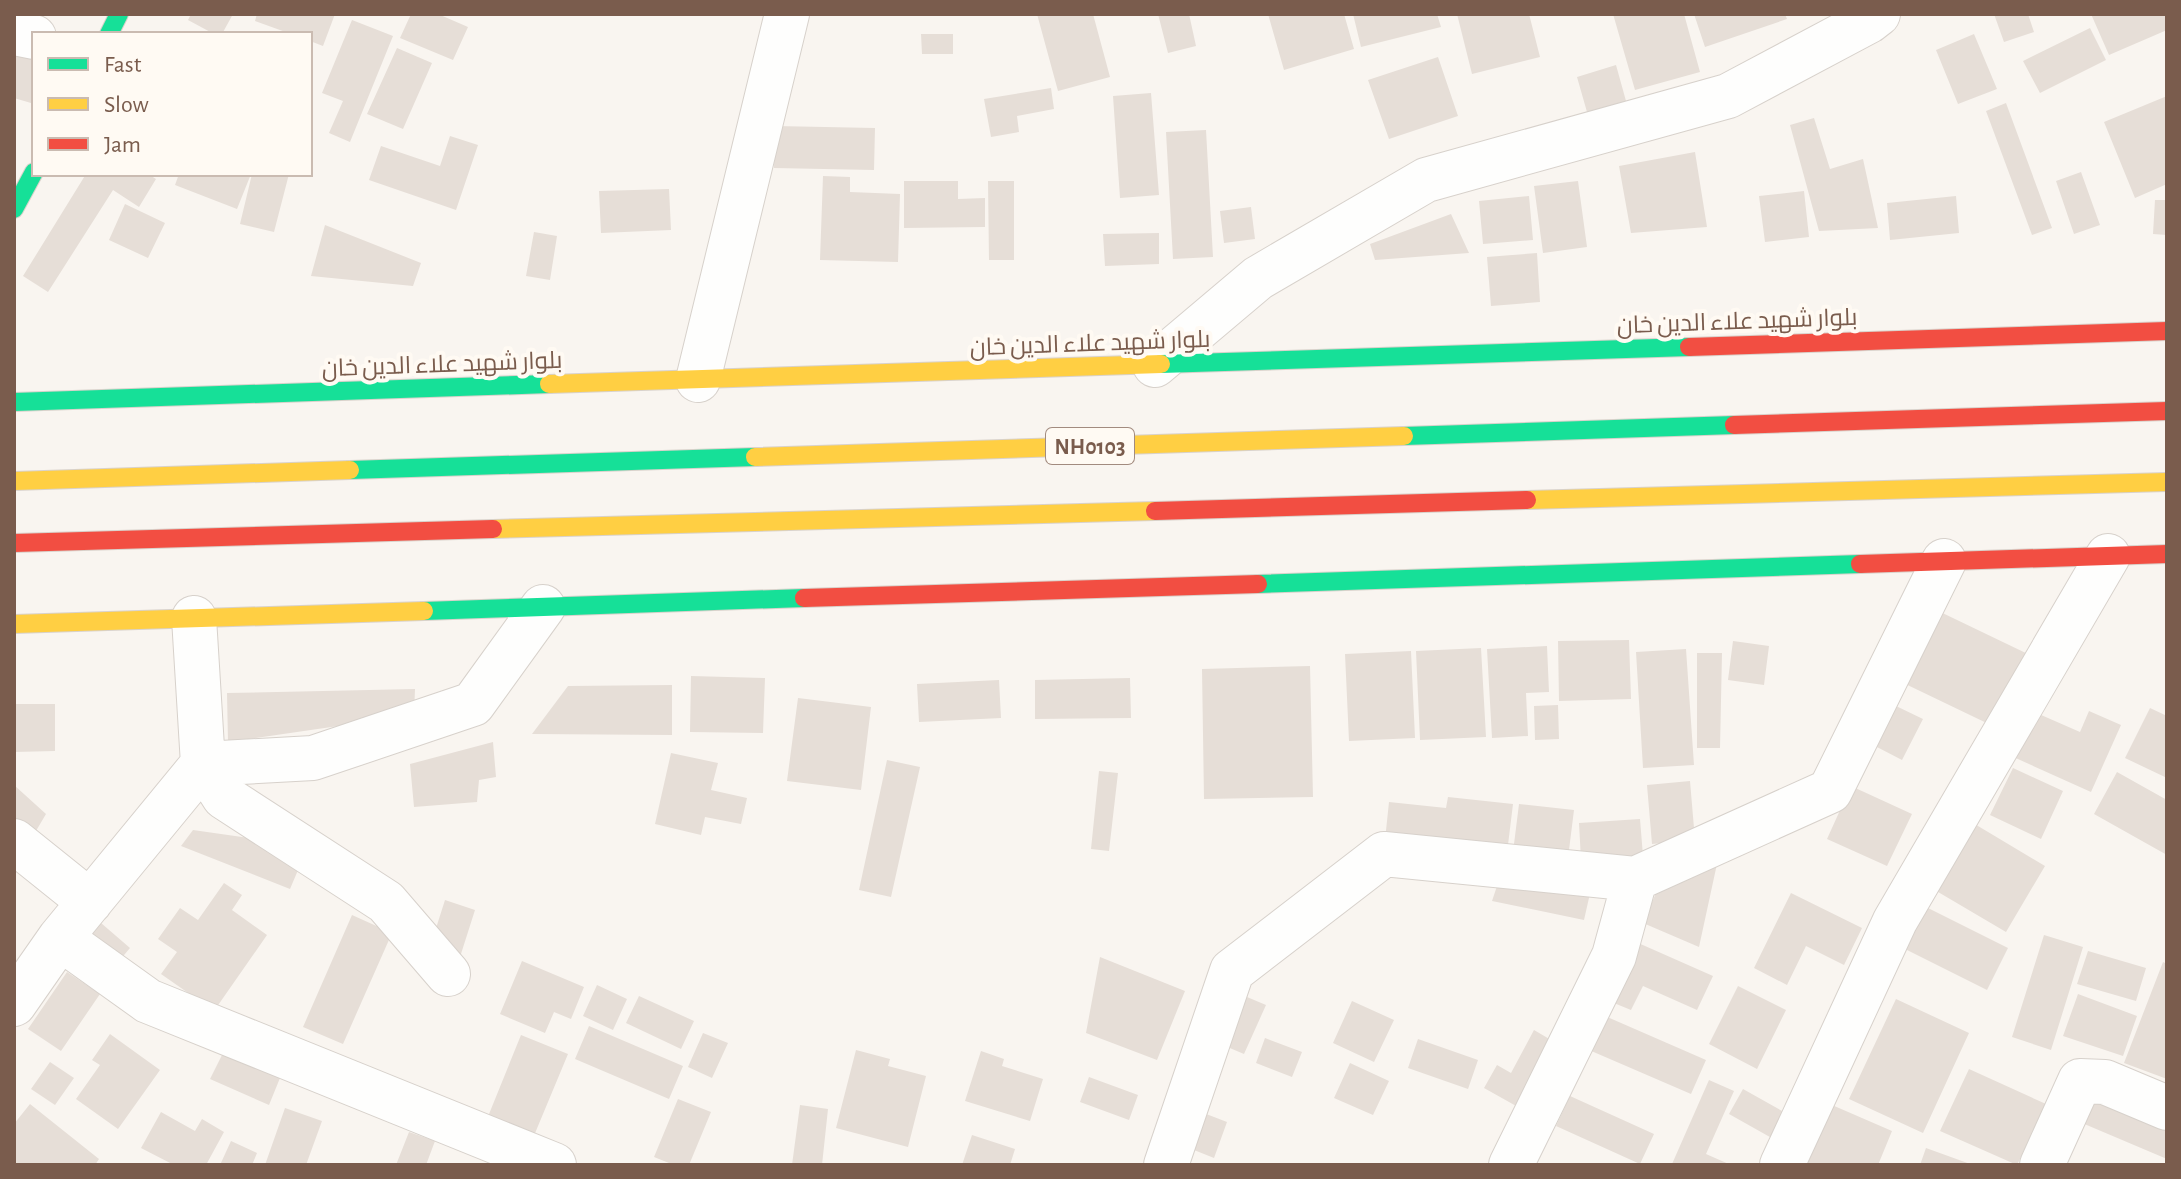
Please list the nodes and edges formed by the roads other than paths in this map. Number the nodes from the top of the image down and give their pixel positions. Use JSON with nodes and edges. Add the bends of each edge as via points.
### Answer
{"nodes":[{"id":1,"x":119,"y":14,"type":"edge"},
{"id":2,"x":787,"y":14,"type":"edge"},
{"id":3,"x":1878,"y":14,"type":"edge"},
{"id":4,"x":110,"y":32,"type":"edge"},
{"id":5,"x":32,"y":176,"type":"edge"},
{"id":6,"x":14,"y":209,"type":"edge"},
{"id":7,"x":2167,"y":331,"type":"edge"},
{"id":8,"x":1155,"y":365,"type":"junction"},
{"id":9,"x":698,"y":380,"type":"junction"},
{"id":10,"x":14,"y":402,"type":"edge"},
{"id":11,"x":2167,"y":411,"type":"edge"},
{"id":12,"x":14,"y":481,"type":"edge"},
{"id":13,"x":2167,"y":482,"type":"edge"},
{"id":14,"x":14,"y":543,"type":"edge"},
{"id":15,"x":2167,"y":554,"type":"edge"},
{"id":16,"x":2108,"y":556,"type":"junction"},
{"id":17,"x":1944,"y":561,"type":"junction"},
{"id":18,"x":543,"y":607,"type":"junction"},
{"id":19,"x":194,"y":618,"type":"junction"},
{"id":20,"x":14,"y":624,"type":"edge"},
{"id":21,"x":203,"y":764,"type":"junction"},
{"id":22,"x":14,"y":841,"type":"edge"},
{"id":23,"x":1635,"y":879,"type":"junction"},
{"id":24,"x":90,"y":902,"type":"junction"},
{"id":25,"x":60,"y":938,"type":"junction"},
{"id":26,"x":448,"y":974,"type":"dead end"},
{"id":27,"x":14,"y":1004,"type":"edge"},
{"id":28,"x":2167,"y":1108,"type":"edge"},
{"id":29,"x":466,"y":1149,"type":"edge"},
{"id":30,"x":554,"y":1165,"type":"edge"},
{"id":31,"x":1166,"y":1165,"type":"edge"},
{"id":32,"x":1511,"y":1165,"type":"edge"},
{"id":33,"x":1782,"y":1165,"type":"edge"},
{"id":34,"x":2042,"y":1165,"type":"edge"}],
"edges":[{"from":1,"to":4,"type":"main road"},
{"from":2,"to":9,"type":"street"},
{"from":3,"to":8,"type":"street","via":[[1728,96],[1426,180],[1258,278]]},
{"from":5,"to":6,"type":"main road"},
{"from":7,"to":8,"type":"main road","name":"بلوار شهید علاء الدین خان"},
{"from":8,"to":9,"type":"main road","name":"بلوار شهید علاء الدین خان"},
{"from":9,"to":10,"type":"main road","name":"بلوار شهید علاء الدین خان"},
{"from":11,"to":12,"type":"main road","number":"NH0103"},
{"from":13,"to":14,"type":"main road"},
{"from":15,"to":16,"type":"main road"},
{"from":16,"to":17,"type":"main road"},
{"from":16,"to":33,"type":"street","via":[[1895,921]]},
{"from":17,"to":18,"type":"main road"},
{"from":17,"to":23,"type":"street","via":[[1830,791]]},
{"from":18,"to":19,"type":"main road"},
{"from":18,"to":21,"type":"street","via":[[473,704],[313,758]]},
{"from":19,"to":20,"type":"main road"},
{"from":19,"to":21,"type":"street"},
{"from":21,"to":24,"type":"street"},
{"from":21,"to":26,"type":"street","via":[[224,797],[386,902]]},
{"from":22,"to":24,"type":"street"},
{"from":23,"to":31,"type":"street","via":[[1384,854],[1232,971]]},
{"from":23,"to":32,"type":"street","via":[[1614,956]]},
{"from":24,"to":25,"type":"street"},
{"from":25,"to":27,"type":"street"},
{"from":25,"to":29,"type":"street","via":[[148,1001]]},
{"from":28,"to":34,"type":"street","via":[[2105,1082],[2080,1081]]},
{"from":29,"to":30,"type":"street"}]}
